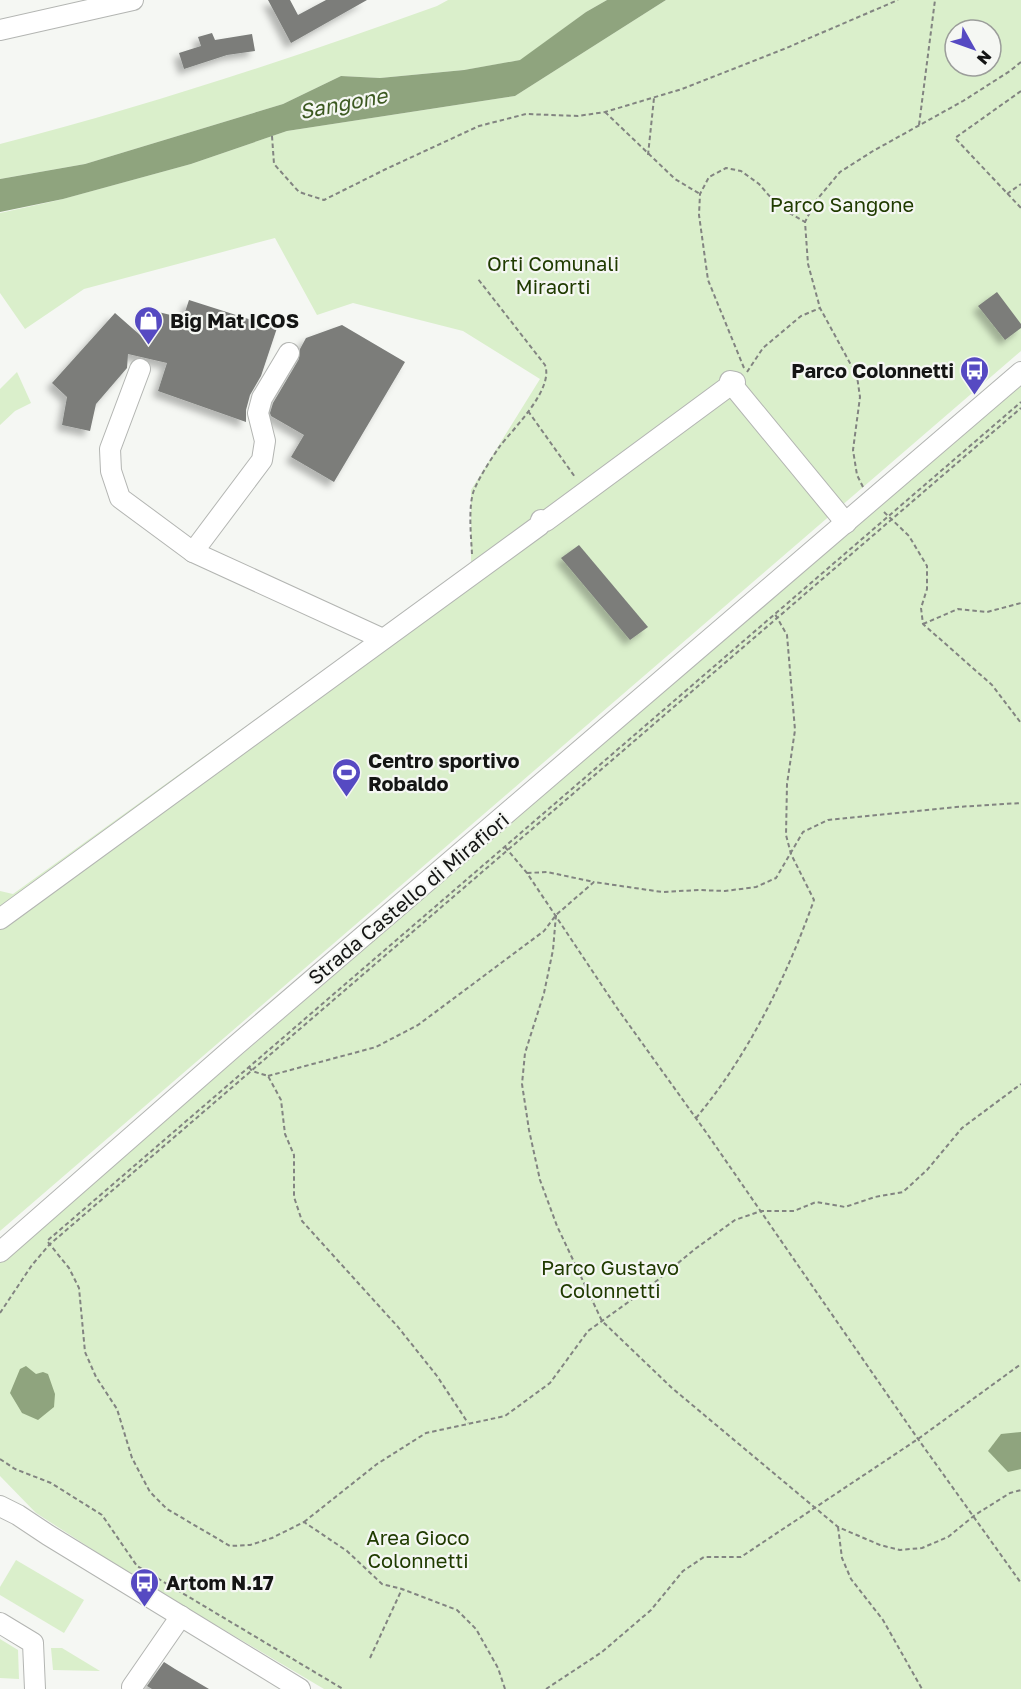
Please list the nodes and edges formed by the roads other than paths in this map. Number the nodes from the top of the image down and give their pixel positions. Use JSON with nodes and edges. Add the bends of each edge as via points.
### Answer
{"nodes":[{"id":1,"x":133,"y":0,"type":"edge"},
{"id":2,"x":0,"y":30,"type":"edge"},
{"id":3,"x":289,"y":353,"type":"dead end"},
{"id":4,"x":140,"y":369,"type":"dead end"},
{"id":5,"x":1021,"y":372,"type":"edge"},
{"id":6,"x":846,"y":523,"type":"junction"},
{"id":7,"x":193,"y":552,"type":"junction"},
{"id":8,"x":383,"y":639,"type":"junction"},
{"id":9,"x":0,"y":919,"type":"edge"},
{"id":10,"x":0,"y":1252,"type":"edge"},
{"id":11,"x":0,"y":1491,"type":"edge"},
{"id":12,"x":0,"y":1506,"type":"edge"},
{"id":13,"x":18,"y":1515,"type":"junction"},
{"id":14,"x":181,"y":1616,"type":"junction"},
{"id":15,"x":0,"y":1623,"type":"edge"},
{"id":16,"x":132,"y":1687,"type":"dead end"},
{"id":17,"x":35,"y":1689,"type":"edge"},
{"id":18,"x":300,"y":1689,"type":"edge"}],
"edges":[{"from":1,"to":2,"type":"street"},
{"from":3,"to":7,"type":"street","via":[[258,413],[265,441],[262,460]]},
{"from":4,"to":7,"type":"street","via":[[110,449],[111,471],[120,498]]},
{"from":5,"to":6,"type":"street","name":"Strada Castello di Mirafiori"},
{"from":6,"to":8,"type":"street","via":[[732,387]]},
{"from":6,"to":10,"type":"street","name":"Strada Castello di Mirafiori"},
{"from":7,"to":8,"type":"street"},
{"from":8,"to":9,"type":"street"},
{"from":11,"to":13,"type":"street"},
{"from":12,"to":13,"type":"street"},
{"from":13,"to":14,"type":"street"},
{"from":14,"to":16,"type":"street"},
{"from":14,"to":18,"type":"street"},
{"from":15,"to":17,"type":"street","via":[[33,1643]]}]}
